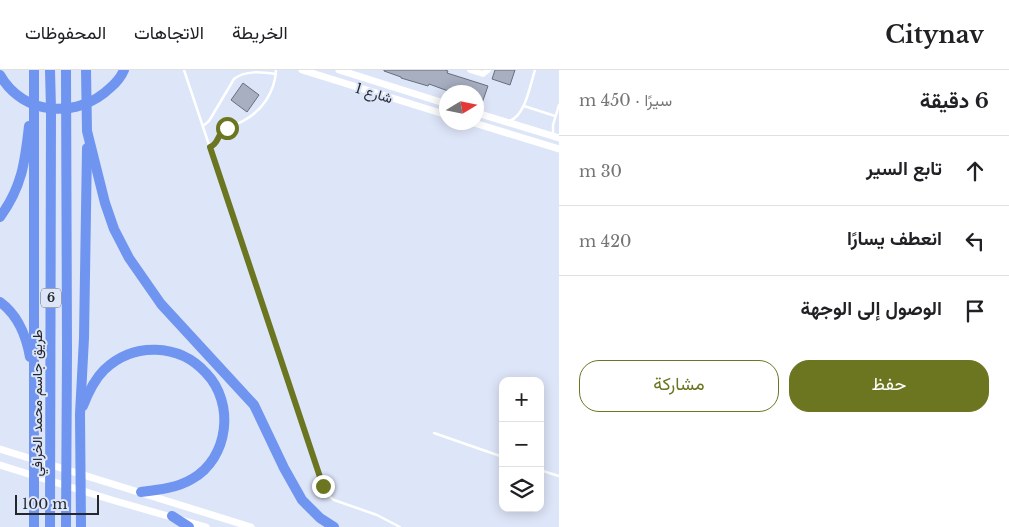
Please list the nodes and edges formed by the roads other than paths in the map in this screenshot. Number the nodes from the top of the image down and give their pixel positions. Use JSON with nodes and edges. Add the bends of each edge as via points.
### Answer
{"nodes":[{"id":1,"x":34,"y":70,"type":"edge"},
{"id":2,"x":50,"y":70,"type":"edge"},
{"id":3,"x":66,"y":70,"type":"edge"},
{"id":4,"x":86,"y":70,"type":"edge"},
{"id":5,"x":124,"y":70,"type":"edge"},
{"id":6,"x":184,"y":70,"type":"edge"},
{"id":7,"x":302,"y":70,"type":"edge"},
{"id":8,"x":338,"y":70,"type":"edge"},
{"id":9,"x":470,"y":70,"type":"edge"},
{"id":10,"x":488,"y":70,"type":"edge"},
{"id":11,"x":535,"y":70,"type":"edge"},
{"id":12,"x":276,"y":72,"type":"edge"},
{"id":13,"x":1,"y":77,"type":"edge"},
{"id":14,"x":424,"y":97,"type":"junction"},
{"id":15,"x":391,"y":98,"type":"junction"},
{"id":16,"x":439,"y":102,"type":"edge"},
{"id":17,"x":559,"y":105,"type":"edge"},
{"id":18,"x":524,"y":106,"type":"junction"},
{"id":19,"x":439,"y":113,"type":"edge"},
{"id":20,"x":484,"y":115,"type":"edge"},
{"id":21,"x":556,"y":116,"type":"junction"},
{"id":22,"x":507,"y":122,"type":"junction"},
{"id":23,"x":203,"y":126,"type":"junction"},
{"id":24,"x":484,"y":126,"type":"edge"},
{"id":25,"x":87,"y":131,"type":"junction"},
{"id":26,"x":556,"y":137,"type":"edge"},
{"id":27,"x":210,"y":147,"type":"junction"},
{"id":28,"x":559,"y":149,"type":"edge"},
{"id":29,"x":0,"y":217,"type":"edge"},
{"id":30,"x":0,"y":302,"type":"edge"},
{"id":31,"x":34,"y":377,"type":"junction"},
{"id":32,"x":80,"y":414,"type":"junction"},
{"id":33,"x":434,"y":434,"type":"dead end"},
{"id":34,"x":0,"y":450,"type":"edge"},
{"id":35,"x":499,"y":456,"type":"edge"},
{"id":36,"x":0,"y":465,"type":"edge"},
{"id":37,"x":544,"y":471,"type":"edge"},
{"id":38,"x":559,"y":476,"type":"edge"},
{"id":39,"x":141,"y":492,"type":"junction"},
{"id":40,"x":34,"y":503,"type":"junction"},
{"id":41,"x":172,"y":516,"type":"junction"},
{"id":42,"x":28,"y":527,"type":"edge"},
{"id":43,"x":34,"y":527,"type":"edge"},
{"id":44,"x":50,"y":527,"type":"edge"},
{"id":45,"x":66,"y":527,"type":"edge"},
{"id":46,"x":81,"y":527,"type":"edge"},
{"id":47,"x":189,"y":527,"type":"edge"},
{"id":48,"x":206,"y":527,"type":"edge"},
{"id":49,"x":251,"y":527,"type":"edge"},
{"id":50,"x":334,"y":527,"type":"edge"},
{"id":51,"x":400,"y":527,"type":"edge"}],
"edges":[{"from":1,"to":29,"type":"highway","via":[[23,169],[10,203]]},
{"from":1,"to":31,"type":"highway"},
{"from":2,"to":44,"type":"highway","name":"طريق جاسم محمد الخرافي","number":"6"},
{"from":3,"to":45,"type":"highway","number":"6"},
{"from":4,"to":25,"type":"highway"},
{"from":5,"to":13,"type":"highway","via":[[114,85],[97,99],[69,109],[37,106],[19,96]]},
{"from":6,"to":23,"type":"lane"},
{"from":7,"to":15,"type":"street","name":"شارع 1"},
{"from":8,"to":14,"type":"street","name":"شارع 1"},
{"from":9,"to":10,"type":"street","via":[[482,74]]},
{"from":11,"to":18,"type":"lane"},
{"from":12,"to":23,"type":"lane","via":[[251,71],[238,75]]},
{"from":12,"to":27,"type":"lane","via":[[262,105],[245,120],[222,132],[216,144]]},
{"from":14,"to":15,"type":"street","via":[[397,93]]},
{"from":14,"to":16,"type":"street","name":"شارع 1"},
{"from":15,"to":19,"type":"street","name":"شارع 1"},
{"from":17,"to":21,"type":"lane"},
{"from":18,"to":21,"type":"lane"},
{"from":18,"to":22,"type":"lane","via":[[515,119]]},
{"from":20,"to":22,"type":"street"},
{"from":21,"to":26,"type":"lane","via":[[552,129]]},
{"from":22,"to":26,"type":"street"},
{"from":23,"to":27,"type":"lane"},
{"from":24,"to":28,"type":"street"},
{"from":25,"to":32,"type":"highway"},
{"from":25,"to":50,"type":"highway","via":[[105,203],[114,230],[129,258],[161,304],[254,405],[302,500]]},
{"from":27,"to":51,"type":"lane","via":[[326,492],[334,500]]},
{"from":30,"to":31,"type":"highway","via":[[13,315],[26,338]]},
{"from":31,"to":40,"type":"highway"},
{"from":32,"to":39,"type":"highway","via":[[92,386],[103,371],[118,359],[142,350],[176,353],[194,362],[210,377],[220,396],[225,419],[220,447],[212,461],[187,482]]},
{"from":32,"to":46,"type":"highway"},
{"from":33,"to":35,"type":"lane"},
{"from":34,"to":39,"type":"street"},
{"from":36,"to":41,"type":"street"},
{"from":37,"to":38,"type":"lane"},
{"from":39,"to":49,"type":"street"},
{"from":40,"to":42,"type":"highway"},
{"from":40,"to":43,"type":"highway"},
{"from":41,"to":47,"type":"highway"},
{"from":41,"to":48,"type":"street"}]}
